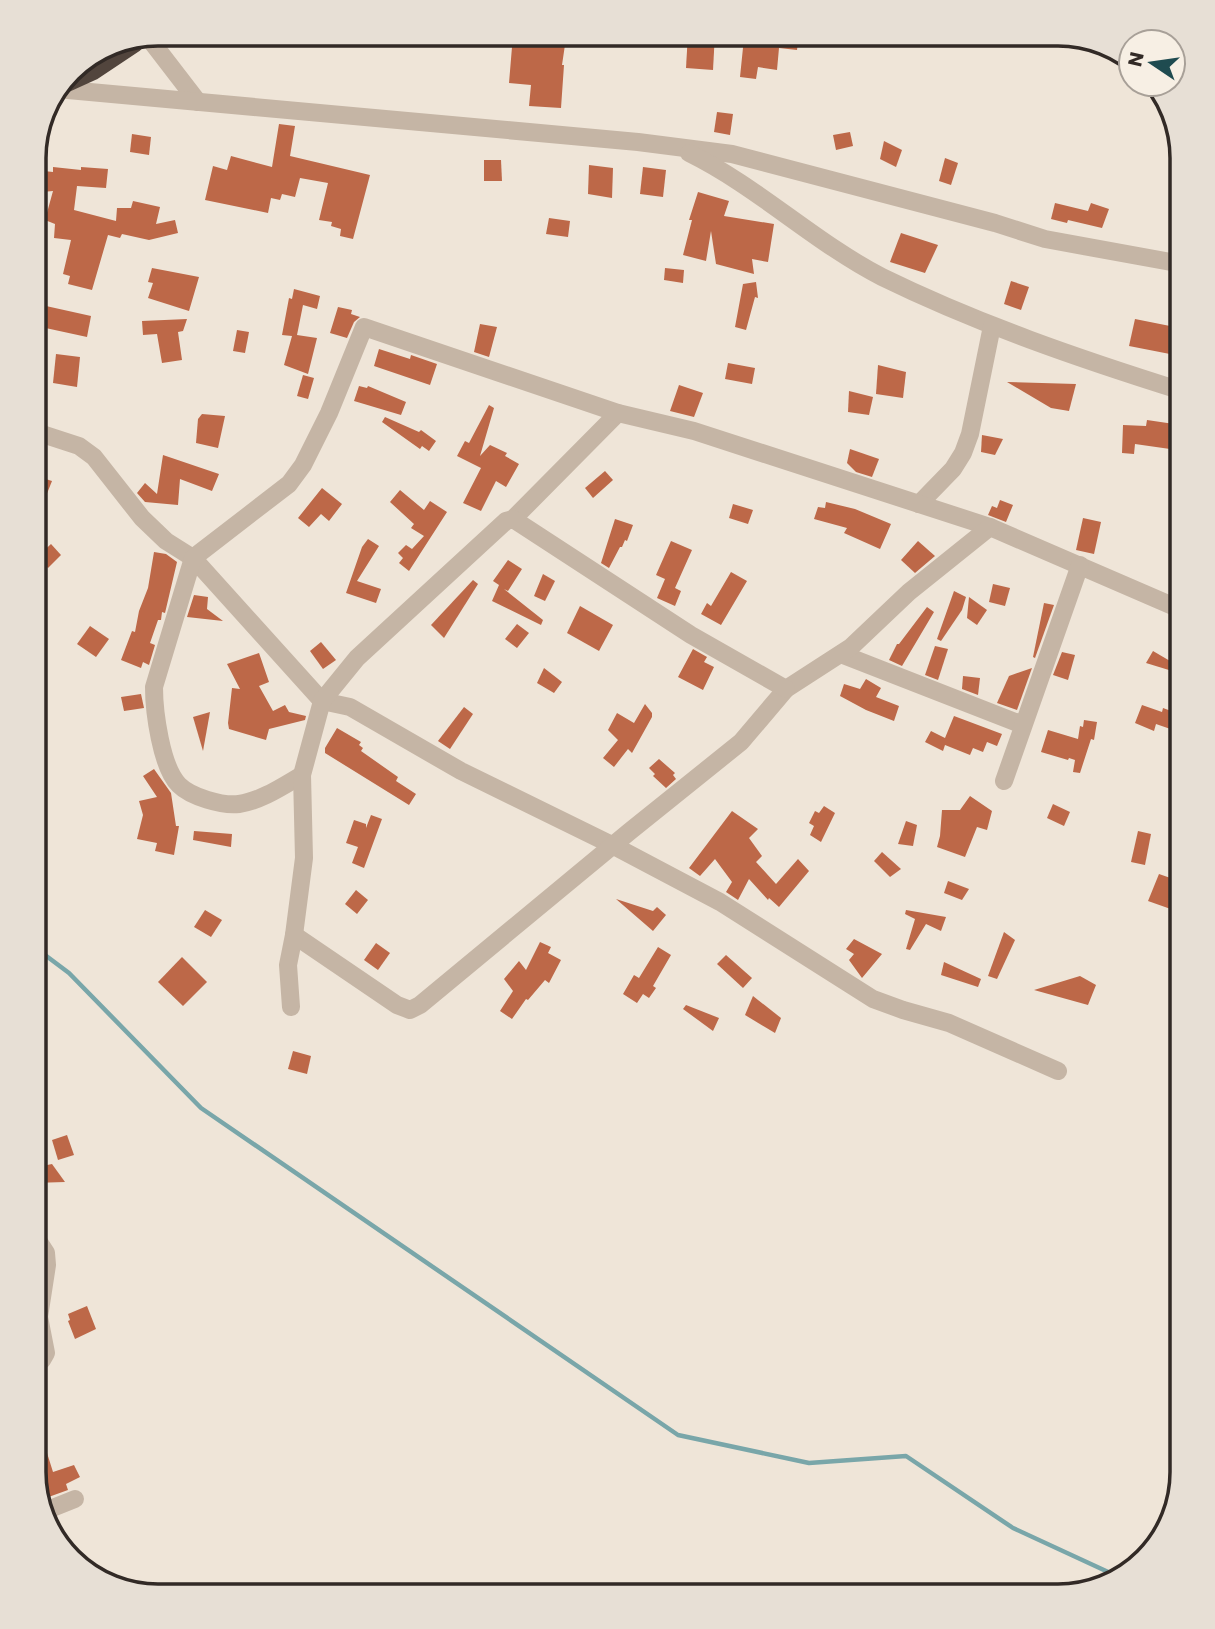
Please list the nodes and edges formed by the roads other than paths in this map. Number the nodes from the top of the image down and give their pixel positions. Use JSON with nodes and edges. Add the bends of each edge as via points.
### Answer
{"nodes":[{"id":1,"x":155,"y":46,"type":"edge"},
{"id":2,"x":116,"y":54,"type":"edge"},
{"id":3,"x":82,"y":75,"type":"edge"},
{"id":4,"x":70,"y":88,"type":"edge"},
{"id":5,"x":198,"y":102,"type":"junction"},
{"id":6,"x":677,"y":147,"type":"junction"},
{"id":7,"x":1170,"y":262,"type":"edge"},
{"id":8,"x":992,"y":326,"type":"junction"},
{"id":9,"x":1170,"y":387,"type":"edge"},
{"id":10,"x":618,"y":412,"type":"junction"},
{"id":11,"x":46,"y":435,"type":"edge"},
{"id":12,"x":919,"y":504,"type":"junction"},
{"id":13,"x":513,"y":519,"type":"junction"},
{"id":14,"x":990,"y":527,"type":"junction"},
{"id":15,"x":193,"y":558,"type":"junction"},
{"id":16,"x":1080,"y":565,"type":"junction"},
{"id":17,"x":1170,"y":605,"type":"edge"},
{"id":18,"x":841,"y":654,"type":"junction"},
{"id":19,"x":786,"y":689,"type":"junction"},
{"id":20,"x":322,"y":701,"type":"junction"},
{"id":21,"x":1023,"y":725,"type":"junction"},
{"id":22,"x":302,"y":775,"type":"junction"},
{"id":23,"x":1004,"y":781,"type":"dead end"},
{"id":24,"x":614,"y":846,"type":"junction"},
{"id":25,"x":295,"y":935,"type":"junction"},
{"id":26,"x":291,"y":1007,"type":"dead end"},
{"id":27,"x":1058,"y":1071,"type":"dead end"},
{"id":28,"x":46,"y":1253,"type":"edge"},
{"id":29,"x":46,"y":1272,"type":"edge"},
{"id":30,"x":75,"y":1499,"type":"dead end"},
{"id":31,"x":52,"y":1508,"type":"edge"}],
"edges":[{"from":1,"to":5,"type":"street"},
{"from":2,"to":3,"type":"highway"},
{"from":4,"to":5,"type":"street"},
{"from":5,"to":6,"type":"street"},
{"from":6,"to":7,"type":"street","via":[[745,157],[1045,239]]},
{"from":6,"to":8,"type":"street","via":[[719,168],[882,276]]},
{"from":8,"to":9,"type":"street"},
{"from":8,"to":12,"type":"street","via":[[963,453]]},
{"from":10,"to":12,"type":"street","via":[[694,431]]},
{"from":10,"to":13,"type":"street"},
{"from":10,"to":15,"type":"street","via":[[364,327],[329,413],[289,484]]},
{"from":11,"to":15,"type":"street","via":[[79,446],[94,457],[142,518]]},
{"from":12,"to":14,"type":"street"},
{"from":13,"to":19,"type":"street","via":[[691,635]]},
{"from":13,"to":20,"type":"street","via":[[357,658]]},
{"from":14,"to":16,"type":"street"},
{"from":14,"to":18,"type":"street"},
{"from":15,"to":20,"type":"street"},
{"from":15,"to":22,"type":"street","via":[[154,687],[163,754],[178,784],[207,800],[239,804]]},
{"from":16,"to":17,"type":"street"},
{"from":16,"to":21,"type":"street"},
{"from":18,"to":19,"type":"street"},
{"from":18,"to":21,"type":"street"},
{"from":19,"to":24,"type":"street","via":[[741,743]]},
{"from":20,"to":22,"type":"street"},
{"from":20,"to":24,"type":"street","via":[[350,707],[461,771]]},
{"from":21,"to":23,"type":"street"},
{"from":22,"to":25,"type":"street","via":[[304,858]]},
{"from":24,"to":25,"type":"street","via":[[410,1010]]},
{"from":24,"to":27,"type":"street","via":[[720,902],[873,999],[949,1023]]},
{"from":25,"to":26,"type":"street","via":[[288,965]]},
{"from":28,"to":29,"type":"street"},
{"from":30,"to":31,"type":"street"}]}
